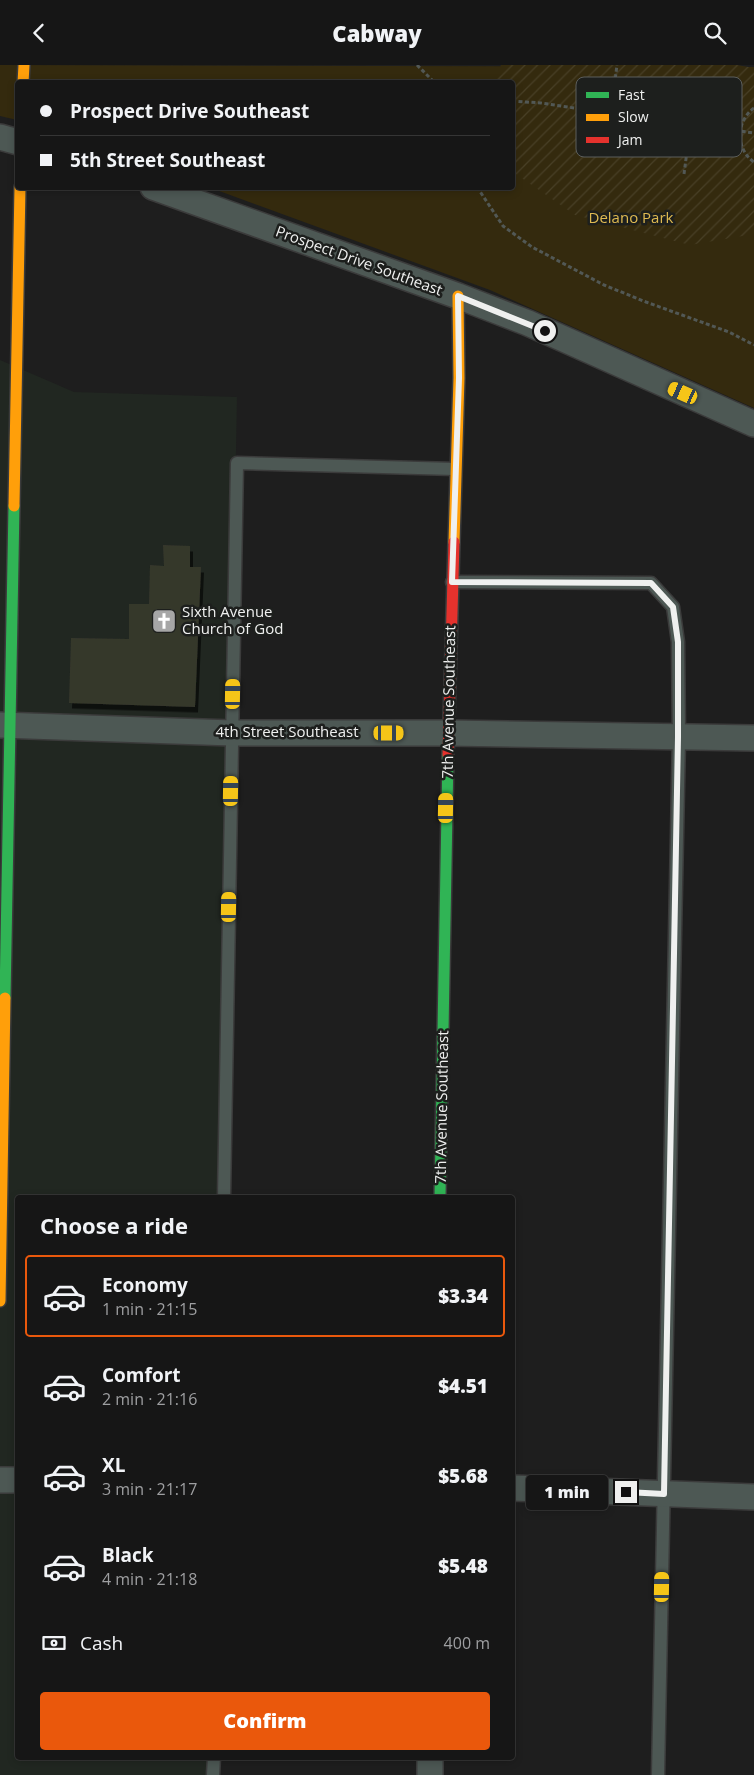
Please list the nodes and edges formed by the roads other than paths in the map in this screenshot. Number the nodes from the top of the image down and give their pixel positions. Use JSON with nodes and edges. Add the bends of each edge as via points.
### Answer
{"nodes":[{"id":1,"x":24,"y":65,"type":"edge"},
{"id":2,"x":23,"y":80,"type":"edge"},
{"id":3,"x":0,"y":137,"type":"edge"},
{"id":4,"x":15,"y":141,"type":"edge"},
{"id":5,"x":20,"y":190,"type":"edge"},
{"id":6,"x":161,"y":190,"type":"edge"},
{"id":7,"x":458,"y":296,"type":"junction"},
{"id":8,"x":754,"y":424,"type":"edge"},
{"id":9,"x":455,"y":469,"type":"junction"},
{"id":10,"x":452,"y":582,"type":"junction"},
{"id":11,"x":6,"y":725,"type":"edge"},
{"id":12,"x":232,"y":733,"type":"junction"},
{"id":13,"x":448,"y":733,"type":"junction"},
{"id":14,"x":678,"y":737,"type":"junction"},
{"id":15,"x":754,"y":738,"type":"edge"},
{"id":16,"x":224,"y":1195,"type":"edge"},
{"id":17,"x":440,"y":1195,"type":"edge"},
{"id":18,"x":0,"y":1301,"type":"edge"},
{"id":19,"x":0,"y":1480,"type":"edge"},
{"id":20,"x":15,"y":1480,"type":"edge"},
{"id":21,"x":515,"y":1488,"type":"edge"},
{"id":22,"x":664,"y":1494,"type":"junction"},
{"id":23,"x":754,"y":1497,"type":"edge"},
{"id":24,"x":214,"y":1760,"type":"edge"},
{"id":25,"x":430,"y":1760,"type":"edge"},
{"id":26,"x":213,"y":1775,"type":"edge"},
{"id":27,"x":430,"y":1775,"type":"edge"},
{"id":28,"x":658,"y":1775,"type":"edge"}],
"edges":[{"from":1,"to":2,"type":"main road"},
{"from":3,"to":4,"type":"street"},
{"from":5,"to":11,"type":"main road"},
{"from":6,"to":7,"type":"street","name":"Prospect Drive Southeast"},
{"from":7,"to":8,"type":"street","name":"Prospect Drive Southeast","via":[[528,323]]},
{"from":7,"to":9,"type":"main road","name":"7th Avenue Southeast"},
{"from":9,"to":10,"type":"main road","name":"7th Avenue Southeast"},
{"from":9,"to":12,"type":"lane","via":[[237,463]]},
{"from":10,"to":13,"type":"main road","name":"7th Avenue Southeast"},
{"from":10,"to":14,"type":"lane","via":[[651,583],[673,607],[678,642]]},
{"from":11,"to":12,"type":"street","name":"4th Street Southeast"},
{"from":11,"to":18,"type":"main road"},
{"from":12,"to":13,"type":"street","name":"4th Street Southeast"},
{"from":12,"to":16,"type":"lane"},
{"from":13,"to":14,"type":"street","name":"4th Street Southeast"},
{"from":13,"to":17,"type":"main road","name":"7th Avenue Southeast"},
{"from":14,"to":15,"type":"street","name":"4th Street Southeast"},
{"from":14,"to":22,"type":"lane"},
{"from":19,"to":20,"type":"street"},
{"from":21,"to":22,"type":"street"},
{"from":22,"to":23,"type":"street"},
{"from":22,"to":28,"type":"lane"},
{"from":24,"to":26,"type":"lane"},
{"from":25,"to":27,"type":"street"}]}
